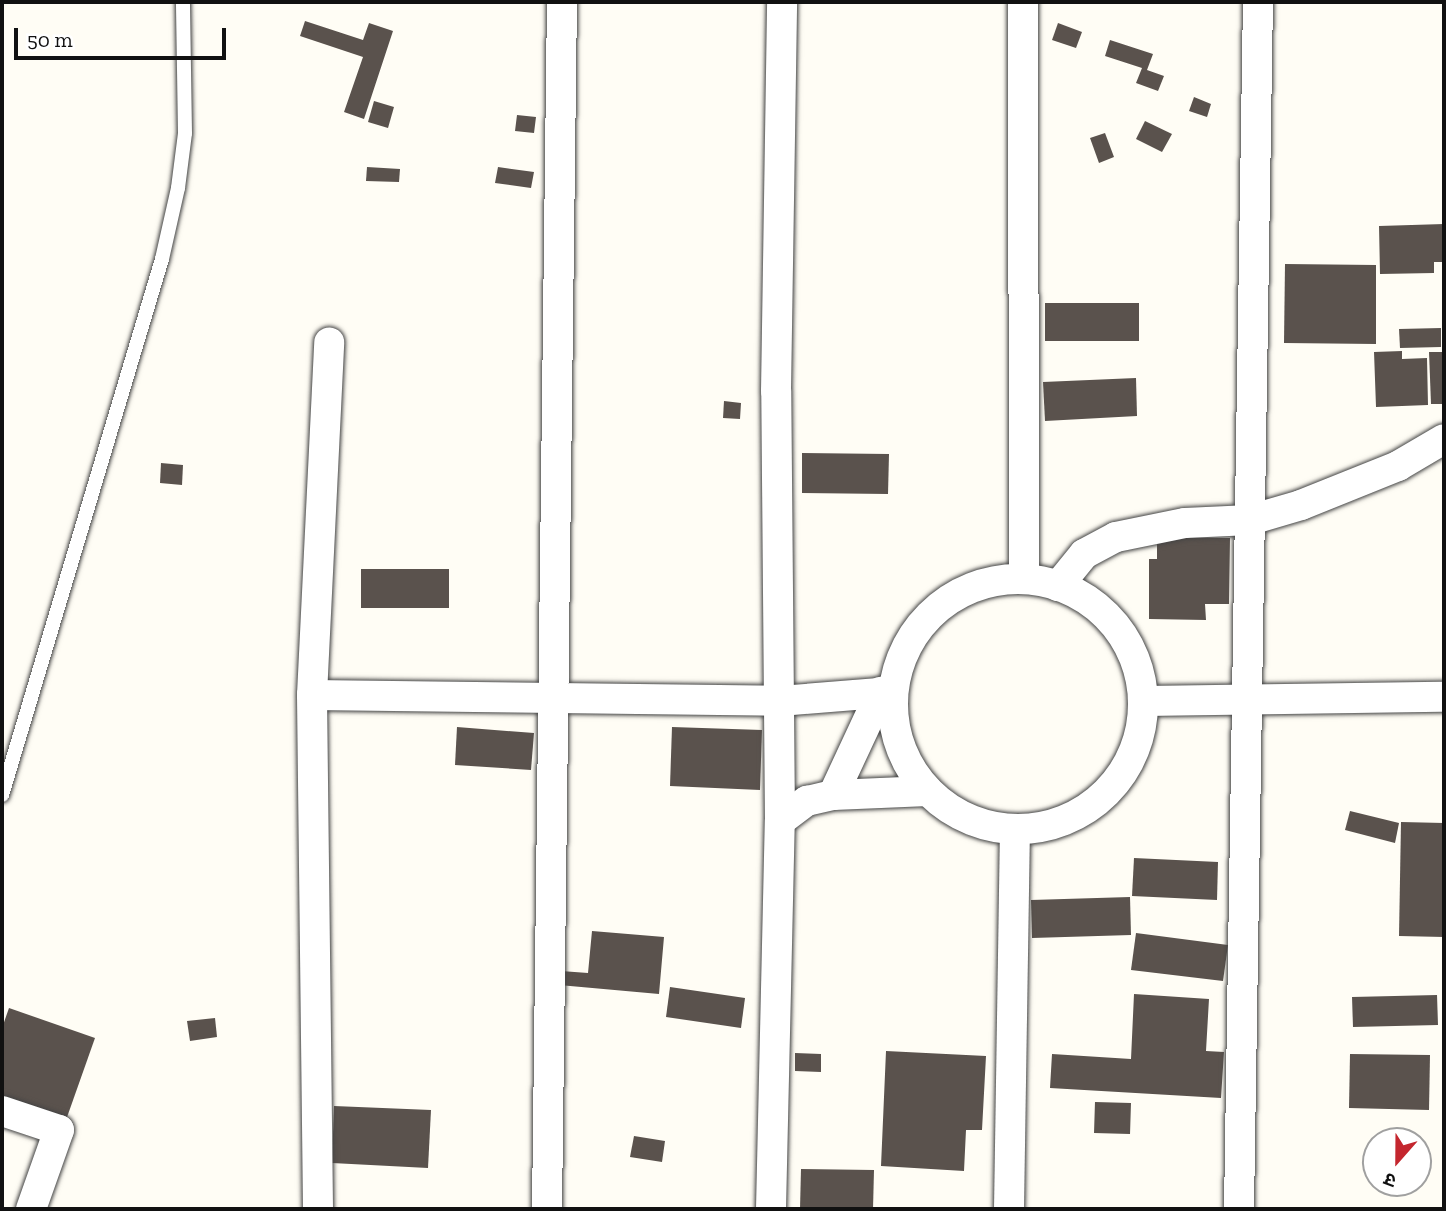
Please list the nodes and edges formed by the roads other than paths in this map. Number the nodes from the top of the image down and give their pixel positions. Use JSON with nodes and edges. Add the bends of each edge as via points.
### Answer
{"nodes":[{"id":1,"x":183,"y":2,"type":"edge"},
{"id":2,"x":562,"y":2,"type":"edge"},
{"id":3,"x":782,"y":2,"type":"edge"},
{"id":4,"x":1023,"y":2,"type":"edge"},
{"id":5,"x":1258,"y":2,"type":"edge"},
{"id":6,"x":329,"y":342,"type":"dead end"},
{"id":7,"x":1444,"y":439,"type":"edge"},
{"id":8,"x":1250,"y":520,"type":"junction"},
{"id":9,"x":1024,"y":579,"type":"junction"},
{"id":10,"x":1058,"y":586,"type":"junction"},
{"id":11,"x":886,"y":692,"type":"junction"},
{"id":12,"x":312,"y":695,"type":"junction"},
{"id":13,"x":550,"y":696,"type":"junction"},
{"id":14,"x":1444,"y":697,"type":"edge"},
{"id":15,"x":1247,"y":699,"type":"junction"},
{"id":16,"x":780,"y":701,"type":"junction"},
{"id":17,"x":1143,"y":701,"type":"junction"},
{"id":18,"x":928,"y":791,"type":"junction"},
{"id":19,"x":833,"y":794,"type":"junction"},
{"id":20,"x":2,"y":795,"type":"edge"},
{"id":21,"x":780,"y":821,"type":"junction"},
{"id":22,"x":1015,"y":830,"type":"junction"},
{"id":23,"x":2,"y":1111,"type":"edge"},
{"id":24,"x":32,"y":1209,"type":"edge"},
{"id":25,"x":318,"y":1209,"type":"edge"},
{"id":26,"x":547,"y":1209,"type":"edge"},
{"id":27,"x":771,"y":1209,"type":"edge"},
{"id":28,"x":1009,"y":1209,"type":"edge"},
{"id":29,"x":1239,"y":1209,"type":"edge"}],
"edges":[{"from":1,"to":20,"type":"lane","via":[[185,133],[162,259]]},
{"from":2,"to":13,"type":"street"},
{"from":3,"to":16,"type":"street","via":[[776,391]]},
{"from":4,"to":9,"type":"street"},
{"from":5,"to":8,"type":"street"},
{"from":6,"to":12,"type":"street"},
{"from":7,"to":8,"type":"street","via":[[1358,484]]},
{"from":8,"to":10,"type":"street","via":[[1185,523],[1116,537],[1084,554]]},
{"from":8,"to":15,"type":"street"},
{"from":9,"to":10,"type":"street"},
{"from":9,"to":11,"type":"street","via":[[972,588],[936,609],[904,652]]},
{"from":10,"to":17,"type":"street","via":[[1092,603],[1119,630],[1137,664]]},
{"from":11,"to":16,"type":"street"},
{"from":11,"to":18,"type":"street","via":[[906,762]]},
{"from":11,"to":19,"type":"street"},
{"from":12,"to":13,"type":"street"},
{"from":12,"to":25,"type":"street"},
{"from":13,"to":16,"type":"street"},
{"from":13,"to":26,"type":"street"},
{"from":14,"to":15,"type":"street"},
{"from":15,"to":17,"type":"street"},
{"from":15,"to":29,"type":"street"},
{"from":16,"to":21,"type":"street"},
{"from":17,"to":22,"type":"street","via":[[1132,757],[1097,802],[1044,827]]},
{"from":18,"to":19,"type":"street"},
{"from":18,"to":22,"type":"street","via":[[963,816]]},
{"from":19,"to":21,"type":"street","via":[[807,801]]},
{"from":21,"to":27,"type":"street"},
{"from":22,"to":28,"type":"street"},
{"from":23,"to":24,"type":"street","via":[[59,1130]]}]}
